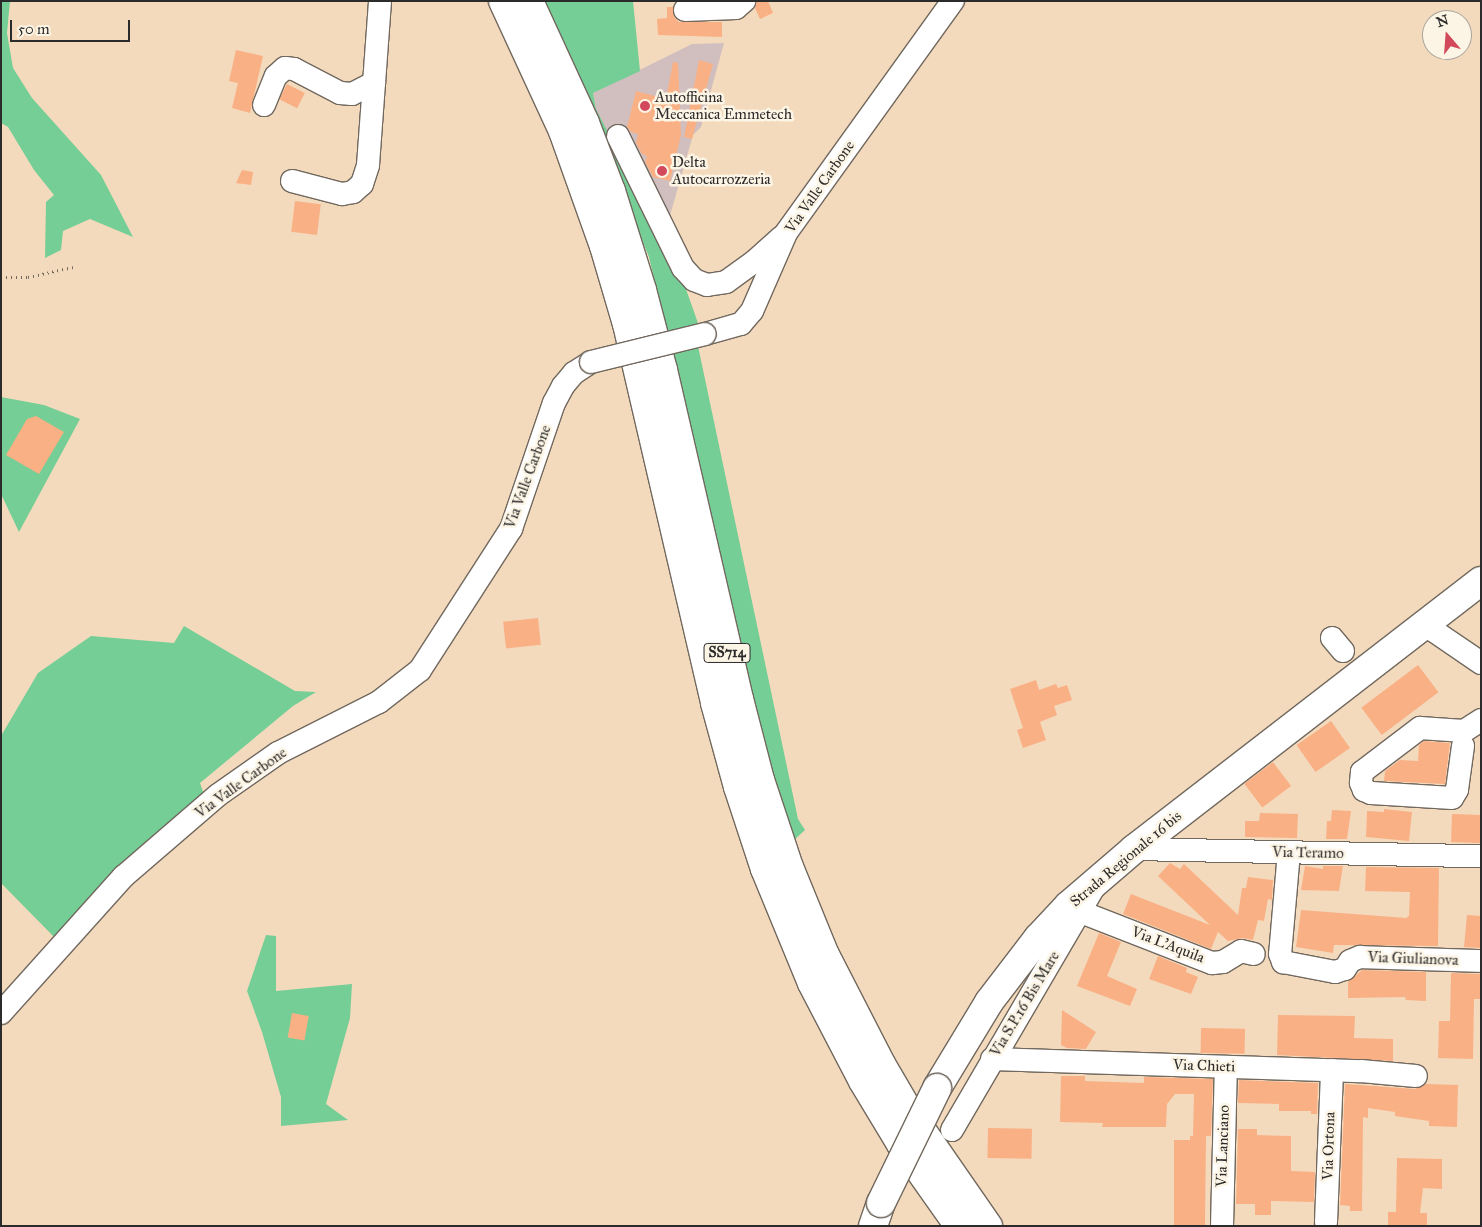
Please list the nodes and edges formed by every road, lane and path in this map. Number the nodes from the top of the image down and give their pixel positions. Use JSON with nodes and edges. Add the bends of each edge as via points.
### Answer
{"nodes":[{"id":1,"x":380,"y":1,"type":"edge"},
{"id":2,"x":503,"y":1,"type":"edge"},
{"id":3,"x":529,"y":1,"type":"edge"},
{"id":4,"x":744,"y":1,"type":"edge"},
{"id":5,"x":953,"y":1,"type":"edge"},
{"id":6,"x":685,"y":10,"type":"dead end"},
{"id":7,"x":540,"y":51,"type":"junction"},
{"id":8,"x":374,"y":84,"type":"junction"},
{"id":9,"x":264,"y":105,"type":"dead end"},
{"id":10,"x":618,"y":136,"type":"dead end"},
{"id":11,"x":292,"y":181,"type":"dead end"},
{"id":12,"x":786,"y":233,"type":"junction"},
{"id":13,"x":73,"y":267,"type":"dead end"},
{"id":14,"x":1,"y":278,"type":"edge"},
{"id":15,"x":1481,"y":581,"type":"edge"},
{"id":16,"x":1426,"y":623,"type":"junction"},
{"id":17,"x":1481,"y":664,"type":"edge"},
{"id":18,"x":1133,"y":850,"type":"junction"},
{"id":19,"x":1289,"y":852,"type":"junction"},
{"id":20,"x":1481,"y":856,"type":"edge"},
{"id":21,"x":1069,"y":915,"type":"junction"},
{"id":22,"x":1254,"y":954,"type":"dead end"},
{"id":23,"x":1481,"y":961,"type":"edge"},
{"id":24,"x":1,"y":1013,"type":"edge"},
{"id":25,"x":992,"y":1059,"type":"junction"},
{"id":26,"x":1226,"y":1067,"type":"junction"},
{"id":27,"x":1332,"y":1070,"type":"junction"},
{"id":28,"x":1416,"y":1076,"type":"dead end"},
{"id":29,"x":952,"y":1130,"type":"dead end"},
{"id":30,"x":877,"y":1214,"type":"edge"},
{"id":31,"x":1326,"y":1222,"type":"dead end"},
{"id":32,"x":959,"y":1226,"type":"edge"},
{"id":33,"x":988,"y":1226,"type":"edge"},
{"id":34,"x":1222,"y":1226,"type":"edge"}],
"edges":[{"from":1,"to":8,"type":"street"},
{"from":2,"to":7,"type":"main road","number":"SS714"},
{"from":3,"to":7,"type":"main road","number":"SS714"},
{"from":4,"to":6,"type":"street","via":[[736,8]]},
{"from":5,"to":12,"type":"street","name":"Via Valle Carbone"},
{"from":7,"to":32,"type":"main road","number":"SS714","via":[[619,295],[715,703],[765,869],[812,982],[864,1081],[901,1144]]},
{"from":7,"to":33,"type":"main road","number":"SS714","via":[[595,148],[644,298],[738,699],[789,867],[825,954],[882,1064],[925,1136]]},
{"from":8,"to":9,"type":"street","via":[[352,94],[340,93],[285,68],[276,76]]},
{"from":8,"to":11,"type":"street","via":[[368,165],[362,184],[353,192],[342,194]]},
{"from":10,"to":12,"type":"street","via":[[684,268],[694,280],[707,285],[726,282]]},
{"from":12,"to":24,"type":"street","name":"Via Valle Carbone","bridge":true,"via":[[752,311],[741,324],[591,362],[574,373],[563,386],[554,403],[511,529],[420,670],[379,702],[278,753],[218,795],[123,877]]},
{"from":13,"to":14,"type":"path","via":[[28,277]]},
{"from":15,"to":16,"type":"main road","name":"Strada Regionale 16 bis"},
{"from":16,"to":17,"type":"street"},
{"from":16,"to":18,"type":"main road","name":"Strada Regionale 16 bis"},
{"from":18,"to":19,"type":"street","name":"Via Teramo"},
{"from":18,"to":21,"type":"main road","name":"Strada Regionale 16 bis","via":[[1098,878]]},
{"from":18,"to":21,"type":"street","name":"Via S.P.16 Bis Mare","via":[[1097,864],[1068,891]]},
{"from":19,"to":20,"type":"street","name":"Via Teramo"},
{"from":19,"to":23,"type":"street","name":"Via Giulianova","via":[[1280,954],[1283,962],[1335,972],[1345,969],[1350,961],[1360,957]]},
{"from":21,"to":22,"type":"street","name":"Via L'Aquila","via":[[1212,963],[1223,962],[1241,951]]},
{"from":21,"to":25,"type":"street","name":"Via S.P.16 Bis Mare"},
{"from":21,"to":30,"type":"main road","name":"Strada Regionale 16 bis","bridge":true,"via":[[1038,938],[989,1002],[937,1088]]},
{"from":25,"to":26,"type":"street","name":"Via Chieti"},
{"from":25,"to":29,"type":"street","name":"Via S.P.16 Bis Mare"},
{"from":26,"to":27,"type":"street","name":"Via Chieti"},
{"from":26,"to":34,"type":"street","name":"Via Lanciano"},
{"from":27,"to":28,"type":"street","name":"Via Chieti"},
{"from":27,"to":31,"type":"street","name":"Via Ortona"}]}
